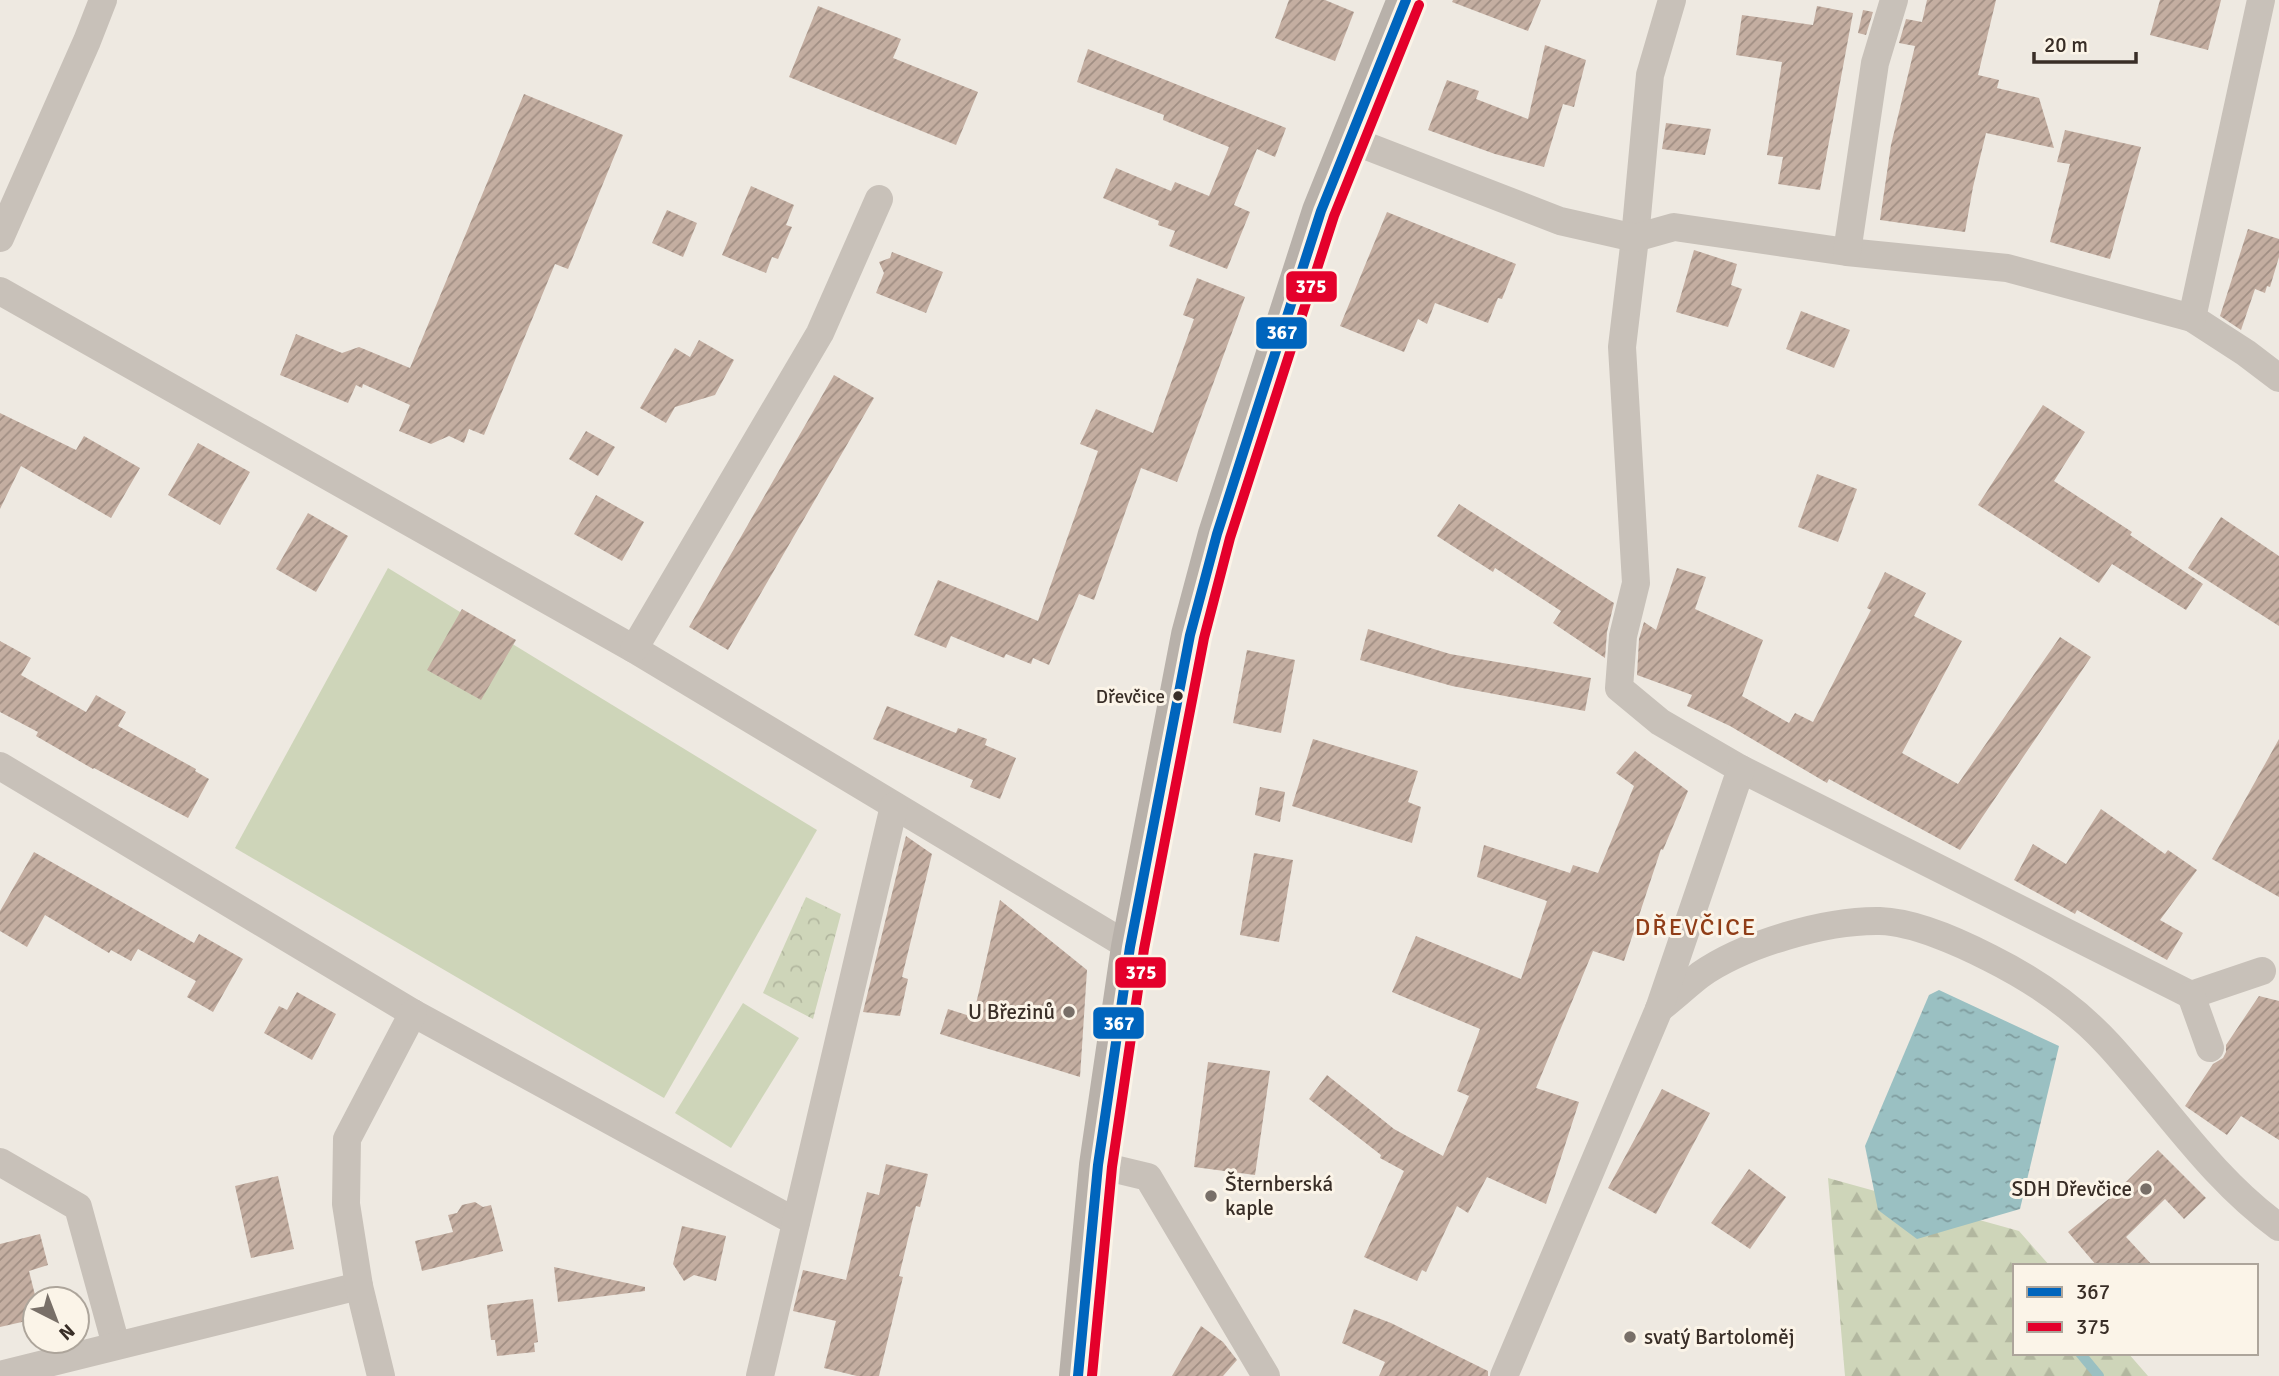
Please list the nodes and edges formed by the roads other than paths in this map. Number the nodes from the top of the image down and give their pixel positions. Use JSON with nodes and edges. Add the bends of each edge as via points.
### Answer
{"nodes":[{"id":1,"x":103,"y":0,"type":"edge"},
{"id":2,"x":1406,"y":0,"type":"edge"},
{"id":3,"x":1672,"y":0,"type":"edge"},
{"id":4,"x":1894,"y":0,"type":"edge"},
{"id":5,"x":2261,"y":0,"type":"edge"},
{"id":6,"x":1351,"y":140,"type":"junction"},
{"id":7,"x":879,"y":199,"type":"dead end"},
{"id":8,"x":0,"y":238,"type":"edge"},
{"id":9,"x":1635,"y":238,"type":"junction"},
{"id":10,"x":1847,"y":252,"type":"junction"},
{"id":11,"x":0,"y":291,"type":"edge"},
{"id":12,"x":2192,"y":318,"type":"junction"},
{"id":13,"x":2279,"y":378,"type":"edge"},
{"id":14,"x":634,"y":649,"type":"junction"},
{"id":15,"x":0,"y":766,"type":"edge"},
{"id":16,"x":1741,"y":769,"type":"junction"},
{"id":17,"x":894,"y":806,"type":"junction"},
{"id":18,"x":1130,"y":947,"type":"junction"},
{"id":19,"x":2262,"y":971,"type":"dead end"},
{"id":20,"x":2191,"y":995,"type":"junction"},
{"id":21,"x":1659,"y":1009,"type":"junction"},
{"id":22,"x":413,"y":1013,"type":"junction"},
{"id":23,"x":2210,"y":1048,"type":"dead end"},
{"id":24,"x":0,"y":1162,"type":"edge"},
{"id":25,"x":1098,"y":1165,"type":"junction"},
{"id":26,"x":796,"y":1222,"type":"junction"},
{"id":27,"x":2279,"y":1227,"type":"edge"},
{"id":28,"x":359,"y":1286,"type":"junction"},
{"id":29,"x":116,"y":1345,"type":"junction"},
{"id":30,"x":0,"y":1375,"type":"edge"},
{"id":31,"x":381,"y":1376,"type":"edge"},
{"id":32,"x":760,"y":1376,"type":"edge"},
{"id":33,"x":1078,"y":1376,"type":"edge"},
{"id":34,"x":1266,"y":1376,"type":"edge"},
{"id":35,"x":1504,"y":1376,"type":"edge"}],
"edges":[{"from":1,"to":8,"type":"street"},
{"from":2,"to":6,"type":"main road"},
{"from":3,"to":9,"type":"street","via":[[1650,75]]},
{"from":4,"to":10,"type":"street","via":[[1875,63]]},
{"from":5,"to":12,"type":"street"},
{"from":6,"to":9,"type":"street","via":[[1560,221]]},
{"from":6,"to":18,"type":"main road","via":[[1321,211],[1217,534],[1190,635]]},
{"from":7,"to":14,"type":"street","via":[[820,333]]},
{"from":9,"to":10,"type":"street","via":[[1674,227]]},
{"from":9,"to":16,"type":"street","via":[[1622,347],[1636,583],[1623,636],[1619,688],[1660,722]]},
{"from":10,"to":12,"type":"street","via":[[2007,268]]},
{"from":11,"to":14,"type":"street"},
{"from":12,"to":13,"type":"street"},
{"from":14,"to":17,"type":"street"},
{"from":15,"to":22,"type":"street"},
{"from":16,"to":20,"type":"street"},
{"from":16,"to":21,"type":"street"},
{"from":17,"to":18,"type":"street"},
{"from":17,"to":26,"type":"street"},
{"from":18,"to":25,"type":"main road"},
{"from":19,"to":20,"type":"street"},
{"from":20,"to":23,"type":"street"},
{"from":21,"to":27,"type":"street","via":[[1701,974],[1809,928],[1881,921],[1963,944],[2019,972],[2065,1004],[2107,1043],[2212,1165]]},
{"from":21,"to":35,"type":"street"},
{"from":22,"to":26,"type":"street"},
{"from":22,"to":28,"type":"street","via":[[347,1139],[346,1204]]},
{"from":24,"to":29,"type":"street","via":[[78,1208]]},
{"from":25,"to":33,"type":"main road"},
{"from":25,"to":34,"type":"street","via":[[1148,1177]]},
{"from":26,"to":32,"type":"street"},
{"from":28,"to":29,"type":"street"},
{"from":28,"to":31,"type":"street"},
{"from":29,"to":30,"type":"street"}]}
